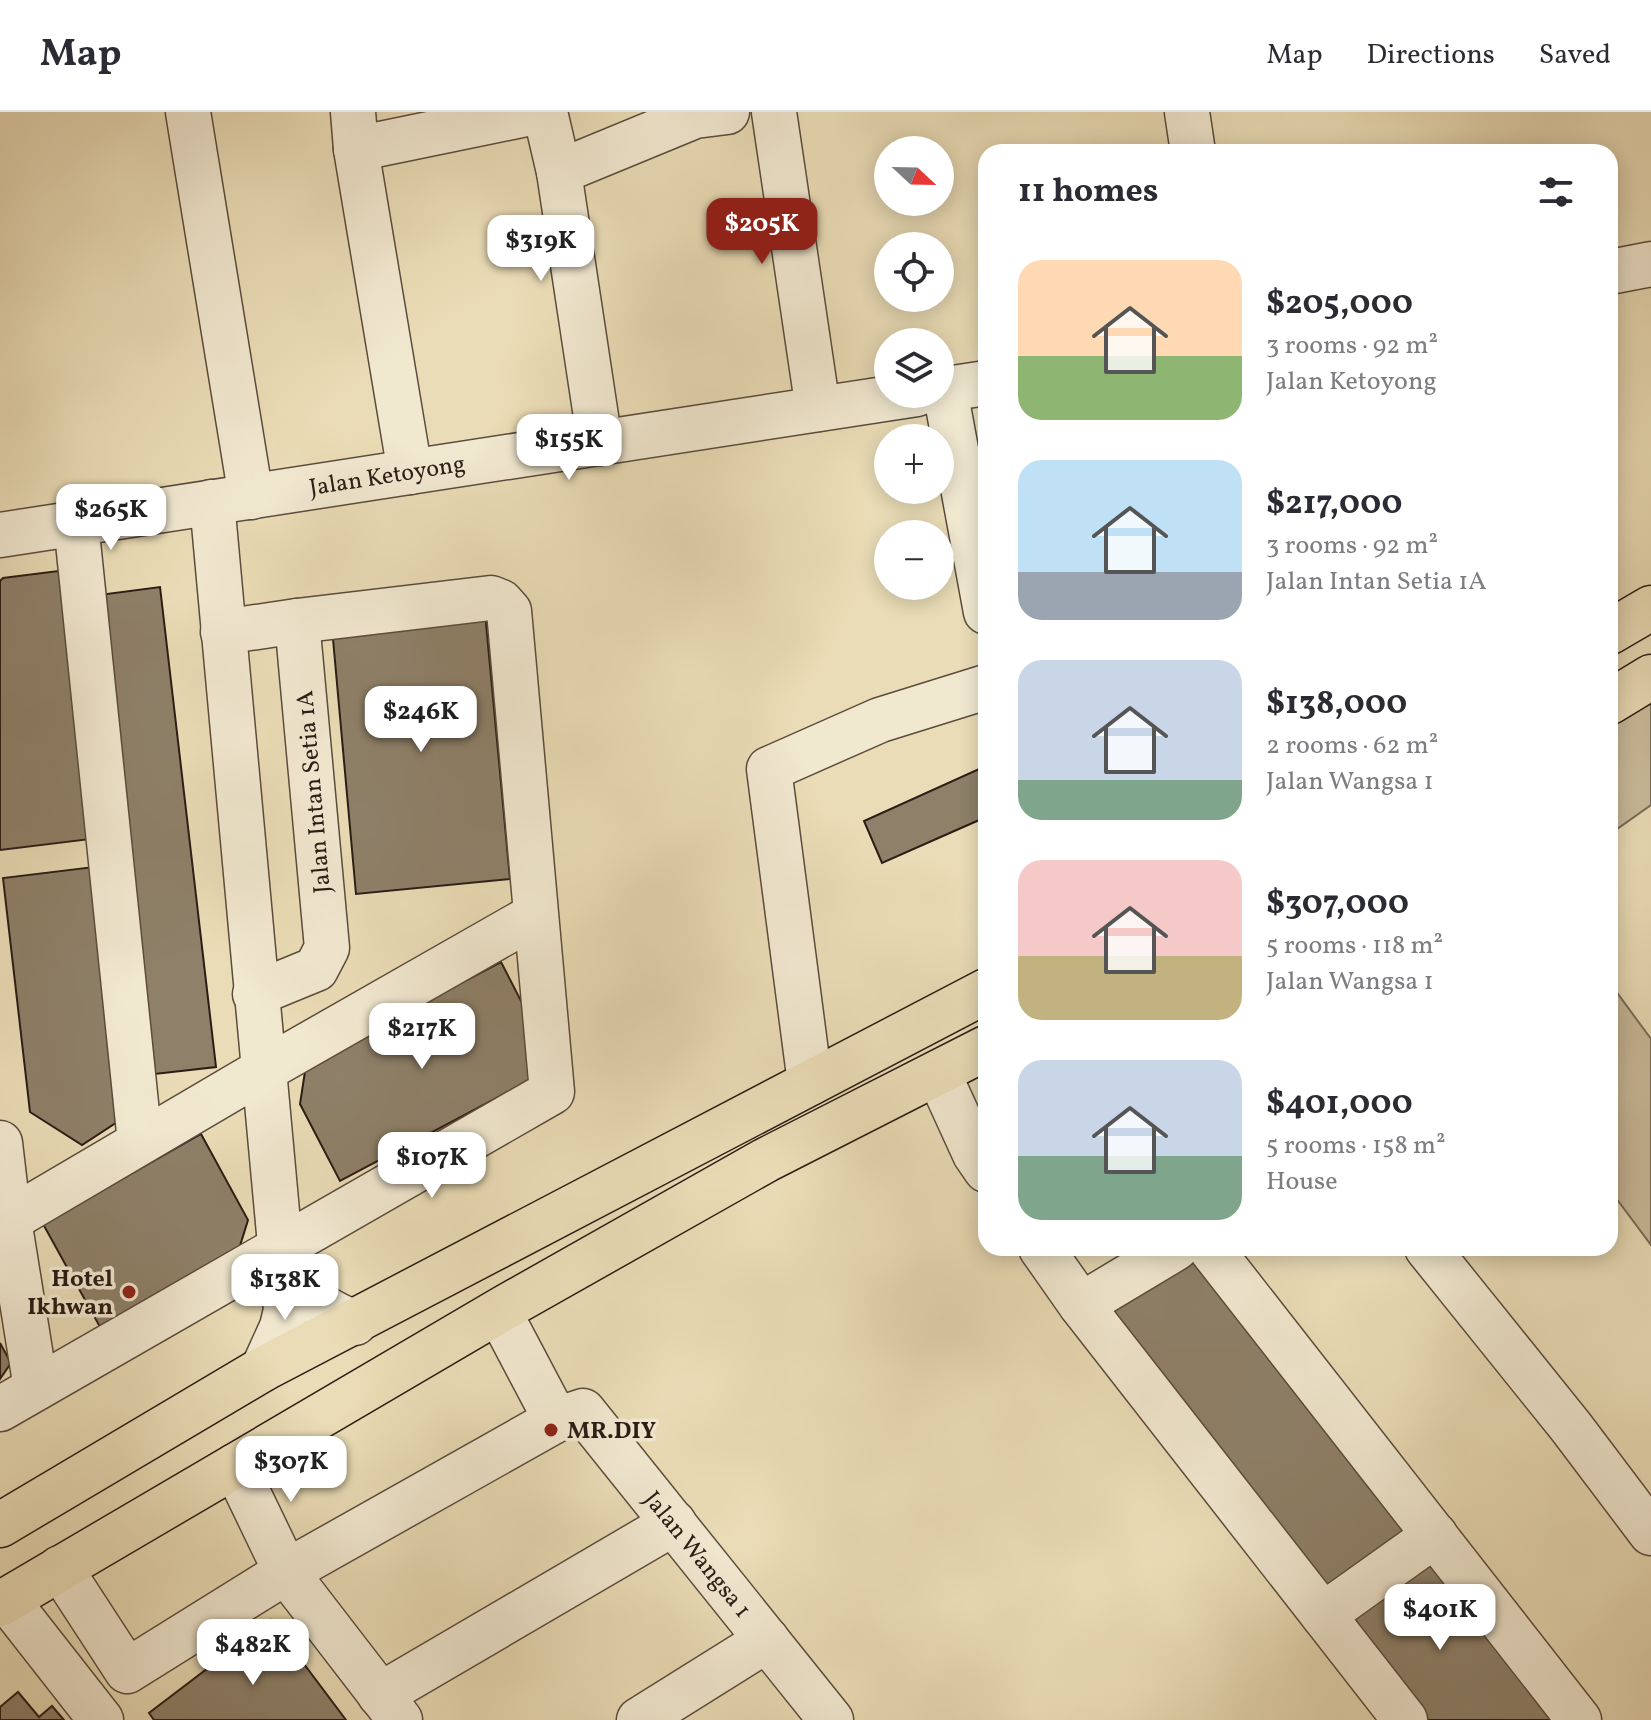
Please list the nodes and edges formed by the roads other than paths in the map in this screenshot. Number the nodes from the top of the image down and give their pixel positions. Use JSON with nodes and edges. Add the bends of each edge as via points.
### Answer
{"nodes":[{"id":1,"x":188,"y":112,"type":"edge"},
{"id":2,"x":536,"y":112,"type":"edge"},
{"id":3,"x":545,"y":112,"type":"edge"},
{"id":4,"x":727,"y":112,"type":"edge"},
{"id":5,"x":774,"y":112,"type":"edge"},
{"id":6,"x":1187,"y":112,"type":"edge"},
{"id":7,"x":355,"y":131,"type":"edge"},
{"id":8,"x":1192,"y":144,"type":"edge"},
{"id":9,"x":559,"y":172,"type":"junction"},
{"id":10,"x":1651,"y":264,"type":"edge"},
{"id":11,"x":1618,"y":270,"type":"edge"},
{"id":12,"x":874,"y":400,"type":"edge"},
{"id":13,"x":950,"y":408,"type":"edge"},
{"id":14,"x":818,"y":409,"type":"junction"},
{"id":15,"x":600,"y":443,"type":"junction"},
{"id":16,"x":410,"y":472,"type":"junction"},
{"id":17,"x":231,"y":499,"type":"junction"},
{"id":18,"x":76,"y":523,"type":"junction"},
{"id":19,"x":0,"y":535,"type":"edge"},
{"id":20,"x":978,"y":566,"type":"edge"},
{"id":21,"x":1651,"y":608,"type":"edge"},
{"id":22,"x":297,"y":621,"type":"junction"},
{"id":23,"x":1618,"y":627,"type":"edge"},
{"id":24,"x":223,"y":632,"type":"junction"},
{"id":25,"x":1651,"y":677,"type":"edge"},
{"id":26,"x":978,"y":689,"type":"edge"},
{"id":27,"x":1618,"y":697,"type":"edge"},
{"id":28,"x":534,"y":916,"type":"junction"},
{"id":29,"x":255,"y":994,"type":"junction"},
{"id":30,"x":978,"y":995,"type":"edge"},
{"id":31,"x":978,"y":1052,"type":"edge"},
{"id":32,"x":262,"y":1071,"type":"junction"},
{"id":33,"x":938,"y":1073,"type":"junction"},
{"id":34,"x":810,"y":1083,"type":"junction"},
{"id":35,"x":140,"y":1142,"type":"junction"},
{"id":36,"x":0,"y":1143,"type":"edge"},
{"id":37,"x":978,"y":1149,"type":"edge"},
{"id":38,"x":4,"y":1222,"type":"edge"},
{"id":39,"x":279,"y":1249,"type":"junction"},
{"id":40,"x":1047,"y":1256,"type":"edge"},
{"id":41,"x":1163,"y":1256,"type":"edge"},
{"id":42,"x":1216,"y":1256,"type":"edge"},
{"id":43,"x":1433,"y":1256,"type":"edge"},
{"id":44,"x":1081,"y":1305,"type":"junction"},
{"id":45,"x":499,"y":1312,"type":"junction"},
{"id":46,"x":355,"y":1323,"type":"junction"},
{"id":47,"x":263,"y":1369,"type":"junction"},
{"id":48,"x":18,"y":1398,"type":"edge"},
{"id":49,"x":556,"y":1420,"type":"junction"},
{"id":50,"x":235,"y":1466,"type":"junction"},
{"id":51,"x":674,"y":1523,"type":"junction"},
{"id":52,"x":0,"y":1525,"type":"edge"},
{"id":53,"x":1651,"y":1533,"type":"edge"},
{"id":54,"x":1435,"y":1535,"type":"junction"},
{"id":55,"x":60,"y":1568,"type":"junction"},
{"id":56,"x":286,"y":1572,"type":"junction"},
{"id":57,"x":4,"y":1602,"type":"edge"},
{"id":58,"x":1323,"y":1615,"type":"junction"},
{"id":59,"x":767,"y":1640,"type":"junction"},
{"id":60,"x":390,"y":1707,"type":"edge"},
{"id":61,"x":101,"y":1720,"type":"edge"},
{"id":62,"x":639,"y":1720,"type":"edge"},
{"id":63,"x":831,"y":1720,"type":"edge"},
{"id":64,"x":1405,"y":1720,"type":"edge"},
{"id":65,"x":1579,"y":1720,"type":"edge"}],
"edges":[{"from":1,"to":17,"type":"street"},
{"from":2,"to":7,"type":"street"},
{"from":3,"to":9,"type":"street"},
{"from":4,"to":9,"type":"street","via":[[695,116]]},
{"from":5,"to":14,"type":"street"},
{"from":6,"to":8,"type":"street"},
{"from":7,"to":16,"type":"street"},
{"from":9,"to":15,"type":"street"},
{"from":10,"to":11,"type":"street"},
{"from":12,"to":14,"type":"street","name":"Jalan Ketoyong"},
{"from":13,"to":20,"type":"street"},
{"from":14,"to":15,"type":"street","name":"Jalan Ketoyong"},
{"from":15,"to":16,"type":"street","name":"Jalan Ketoyong"},
{"from":16,"to":17,"type":"street","name":"Jalan Ketoyong"},
{"from":17,"to":18,"type":"street","name":"Jalan Ketoyong"},
{"from":17,"to":24,"type":"street"},
{"from":18,"to":19,"type":"street","name":"Jalan Ketoyong"},
{"from":18,"to":35,"type":"street"},
{"from":21,"to":23,"type":"main road"},
{"from":22,"to":24,"type":"street"},
{"from":22,"to":28,"type":"street","via":[[491,598],[509,611]]},
{"from":22,"to":29,"type":"street","name":"Jalan Intan Setia 1A","via":[[327,948],[316,969]]},
{"from":24,"to":29,"type":"street"},
{"from":25,"to":27,"type":"main road"},
{"from":26,"to":34,"type":"street","via":[[880,720],[769,769]]},
{"from":28,"to":32,"type":"street"},
{"from":28,"to":39,"type":"street","via":[[552,1092]]},
{"from":29,"to":32,"type":"street"},
{"from":30,"to":34,"type":"main road"},
{"from":31,"to":33,"type":"main road"},
{"from":32,"to":35,"type":"street"},
{"from":32,"to":39,"type":"street"},
{"from":33,"to":37,"type":"street"},
{"from":33,"to":45,"type":"main road","via":[[766,1160]]},
{"from":34,"to":46,"type":"main road"},
{"from":35,"to":38,"type":"street"},
{"from":36,"to":38,"type":"street"},
{"from":38,"to":48,"type":"street"},
{"from":39,"to":46,"type":"street","via":[[308,1298]]},
{"from":39,"to":47,"type":"street","via":[[286,1310]]},
{"from":39,"to":48,"type":"street"},
{"from":40,"to":44,"type":"street"},
{"from":41,"to":44,"type":"street"},
{"from":42,"to":54,"type":"street"},
{"from":43,"to":53,"type":"street"},
{"from":44,"to":58,"type":"street"},
{"from":45,"to":49,"type":"street"},
{"from":45,"to":50,"type":"main road"},
{"from":46,"to":47,"type":"main road"},
{"from":47,"to":52,"type":"main road"},
{"from":49,"to":51,"type":"street","name":"Jalan Wangsa 1","via":[[583,1411]]},
{"from":49,"to":56,"type":"street"},
{"from":50,"to":55,"type":"main road"},
{"from":50,"to":56,"type":"street"},
{"from":51,"to":59,"type":"street","name":"Jalan Wangsa 1"},
{"from":51,"to":60,"type":"street"},
{"from":54,"to":58,"type":"street"},
{"from":54,"to":65,"type":"street"},
{"from":55,"to":56,"type":"street","via":[[127,1671]]},
{"from":55,"to":57,"type":"main road"},
{"from":56,"to":60,"type":"street"},
{"from":57,"to":61,"type":"street"},
{"from":58,"to":64,"type":"street"},
{"from":59,"to":62,"type":"street"},
{"from":59,"to":63,"type":"street","name":"Jalan Wangsa 1"}]}
